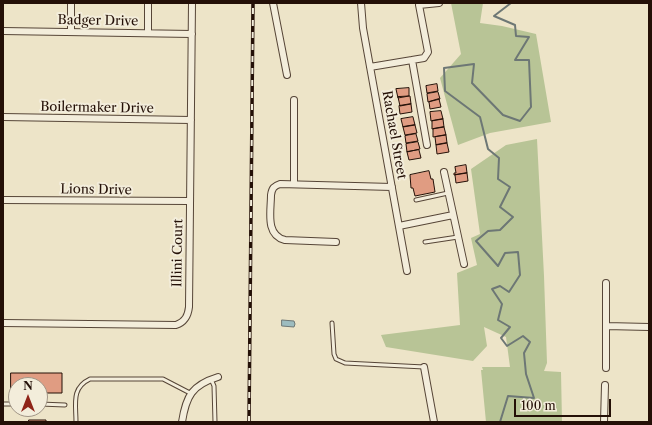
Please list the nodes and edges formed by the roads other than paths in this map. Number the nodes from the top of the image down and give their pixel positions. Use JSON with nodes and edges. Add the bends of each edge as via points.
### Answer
{"nodes":[{"id":1,"x":71,"y":3,"type":"edge"},
{"id":2,"x":148,"y":3,"type":"edge"},
{"id":3,"x":192,"y":3,"type":"edge"},
{"id":4,"x":273,"y":3,"type":"edge"},
{"id":5,"x":361,"y":3,"type":"edge"},
{"id":6,"x":439,"y":3,"type":"edge"},
{"id":7,"x":3,"y":31,"type":"edge"},
{"id":8,"x":71,"y":32,"type":"junction"},
{"id":9,"x":148,"y":33,"type":"junction"},
{"id":10,"x":192,"y":34,"type":"junction"},
{"id":11,"x":412,"y":60,"type":"junction"},
{"id":12,"x":370,"y":67,"type":"junction"},
{"id":13,"x":287,"y":75,"type":"dead end"},
{"id":14,"x":294,"y":100,"type":"dead end"},
{"id":15,"x":3,"y":117,"type":"edge"},
{"id":16,"x":191,"y":120,"type":"junction"},
{"id":17,"x":427,"y":145,"type":"dead end"},
{"id":18,"x":444,"y":172,"type":"dead end"},
{"id":19,"x":294,"y":184,"type":"junction"},
{"id":20,"x":392,"y":187,"type":"junction"},
{"id":21,"x":448,"y":193,"type":"junction"},
{"id":22,"x":3,"y":200,"type":"edge"},
{"id":23,"x":416,"y":200,"type":"dead end"},
{"id":24,"x":190,"y":201,"type":"junction"},
{"id":25,"x":453,"y":215,"type":"junction"},
{"id":26,"x":399,"y":226,"type":"junction"},
{"id":27,"x":458,"y":237,"type":"junction"},
{"id":28,"x":336,"y":242,"type":"dead end"},
{"id":29,"x":425,"y":242,"type":"dead end"},
{"id":30,"x":464,"y":264,"type":"dead end"},
{"id":31,"x":407,"y":271,"type":"dead end"},
{"id":32,"x":606,"y":283,"type":"dead end"},
{"id":33,"x":3,"y":323,"type":"edge"},
{"id":34,"x":332,"y":323,"type":"dead end"},
{"id":35,"x":606,"y":326,"type":"junction"},
{"id":36,"x":649,"y":326,"type":"edge"},
{"id":37,"x":424,"y":367,"type":"joint"},
{"id":38,"x":606,"y":368,"type":"dead end"},
{"id":39,"x":218,"y":377,"type":"dead end"},
{"id":40,"x":212,"y":379,"type":"junction"},
{"id":41,"x":604,"y":386,"type":"dead end"},
{"id":42,"x":190,"y":394,"type":"junction"},
{"id":43,"x":48,"y":404,"type":"edge"},
{"id":44,"x":65,"y":405,"type":"dead end"},
{"id":45,"x":76,"y":422,"type":"edge"},
{"id":46,"x":182,"y":422,"type":"edge"},
{"id":47,"x":215,"y":422,"type":"edge"},
{"id":48,"x":434,"y":422,"type":"edge"},
{"id":49,"x":604,"y":422,"type":"edge"}],
"edges":[{"from":1,"to":8,"type":"street"},
{"from":2,"to":9,"type":"street"},
{"from":3,"to":10,"type":"street","name":"Illini Court"},
{"from":4,"to":13,"type":"street"},
{"from":5,"to":12,"type":"street","name":"Rachael Street"},
{"from":6,"to":11,"type":"street","via":[[419,5],[428,52],[424,58]]},
{"from":7,"to":8,"type":"street","name":"Badger Drive"},
{"from":8,"to":9,"type":"street","name":"Badger Drive"},
{"from":9,"to":10,"type":"street","name":"Badger Drive"},
{"from":10,"to":16,"type":"street","name":"Illini Court"},
{"from":11,"to":12,"type":"street"},
{"from":11,"to":17,"type":"street"},
{"from":12,"to":20,"type":"street","name":"Rachael Street"},
{"from":14,"to":19,"type":"street"},
{"from":15,"to":16,"type":"street","name":"Boilermaker Drive"},
{"from":16,"to":24,"type":"street","name":"Illini Court"},
{"from":18,"to":21,"type":"street"},
{"from":19,"to":20,"type":"street"},
{"from":19,"to":28,"type":"street","via":[[280,184],[272,190],[270,225],[275,236],[285,240]]},
{"from":20,"to":26,"type":"street","name":"Rachael Street"},
{"from":21,"to":23,"type":"lane"},
{"from":21,"to":25,"type":"street"},
{"from":22,"to":24,"type":"street","name":"Lions Drive"},
{"from":24,"to":33,"type":"street","name":"Illini Court","via":[[189,307],[187,316],[180,323]]},
{"from":25,"to":26,"type":"street"},
{"from":25,"to":27,"type":"street"},
{"from":26,"to":31,"type":"street","name":"Rachael Street"},
{"from":27,"to":29,"type":"lane"},
{"from":27,"to":30,"type":"street"},
{"from":32,"to":35,"type":"street"},
{"from":34,"to":37,"type":"lane","via":[[334,354],[340,362]]},
{"from":35,"to":36,"type":"street"},
{"from":35,"to":38,"type":"street"},
{"from":37,"to":48,"type":"street"},
{"from":39,"to":40,"type":"street"},
{"from":40,"to":42,"type":"street","via":[[201,384]]},
{"from":40,"to":47,"type":"lane"},
{"from":41,"to":49,"type":"street"},
{"from":42,"to":45,"type":"lane","via":[[163,379],[90,379],[78,388]]},
{"from":42,"to":46,"type":"street","via":[[184,406]]},
{"from":43,"to":44,"type":"lane"}]}
